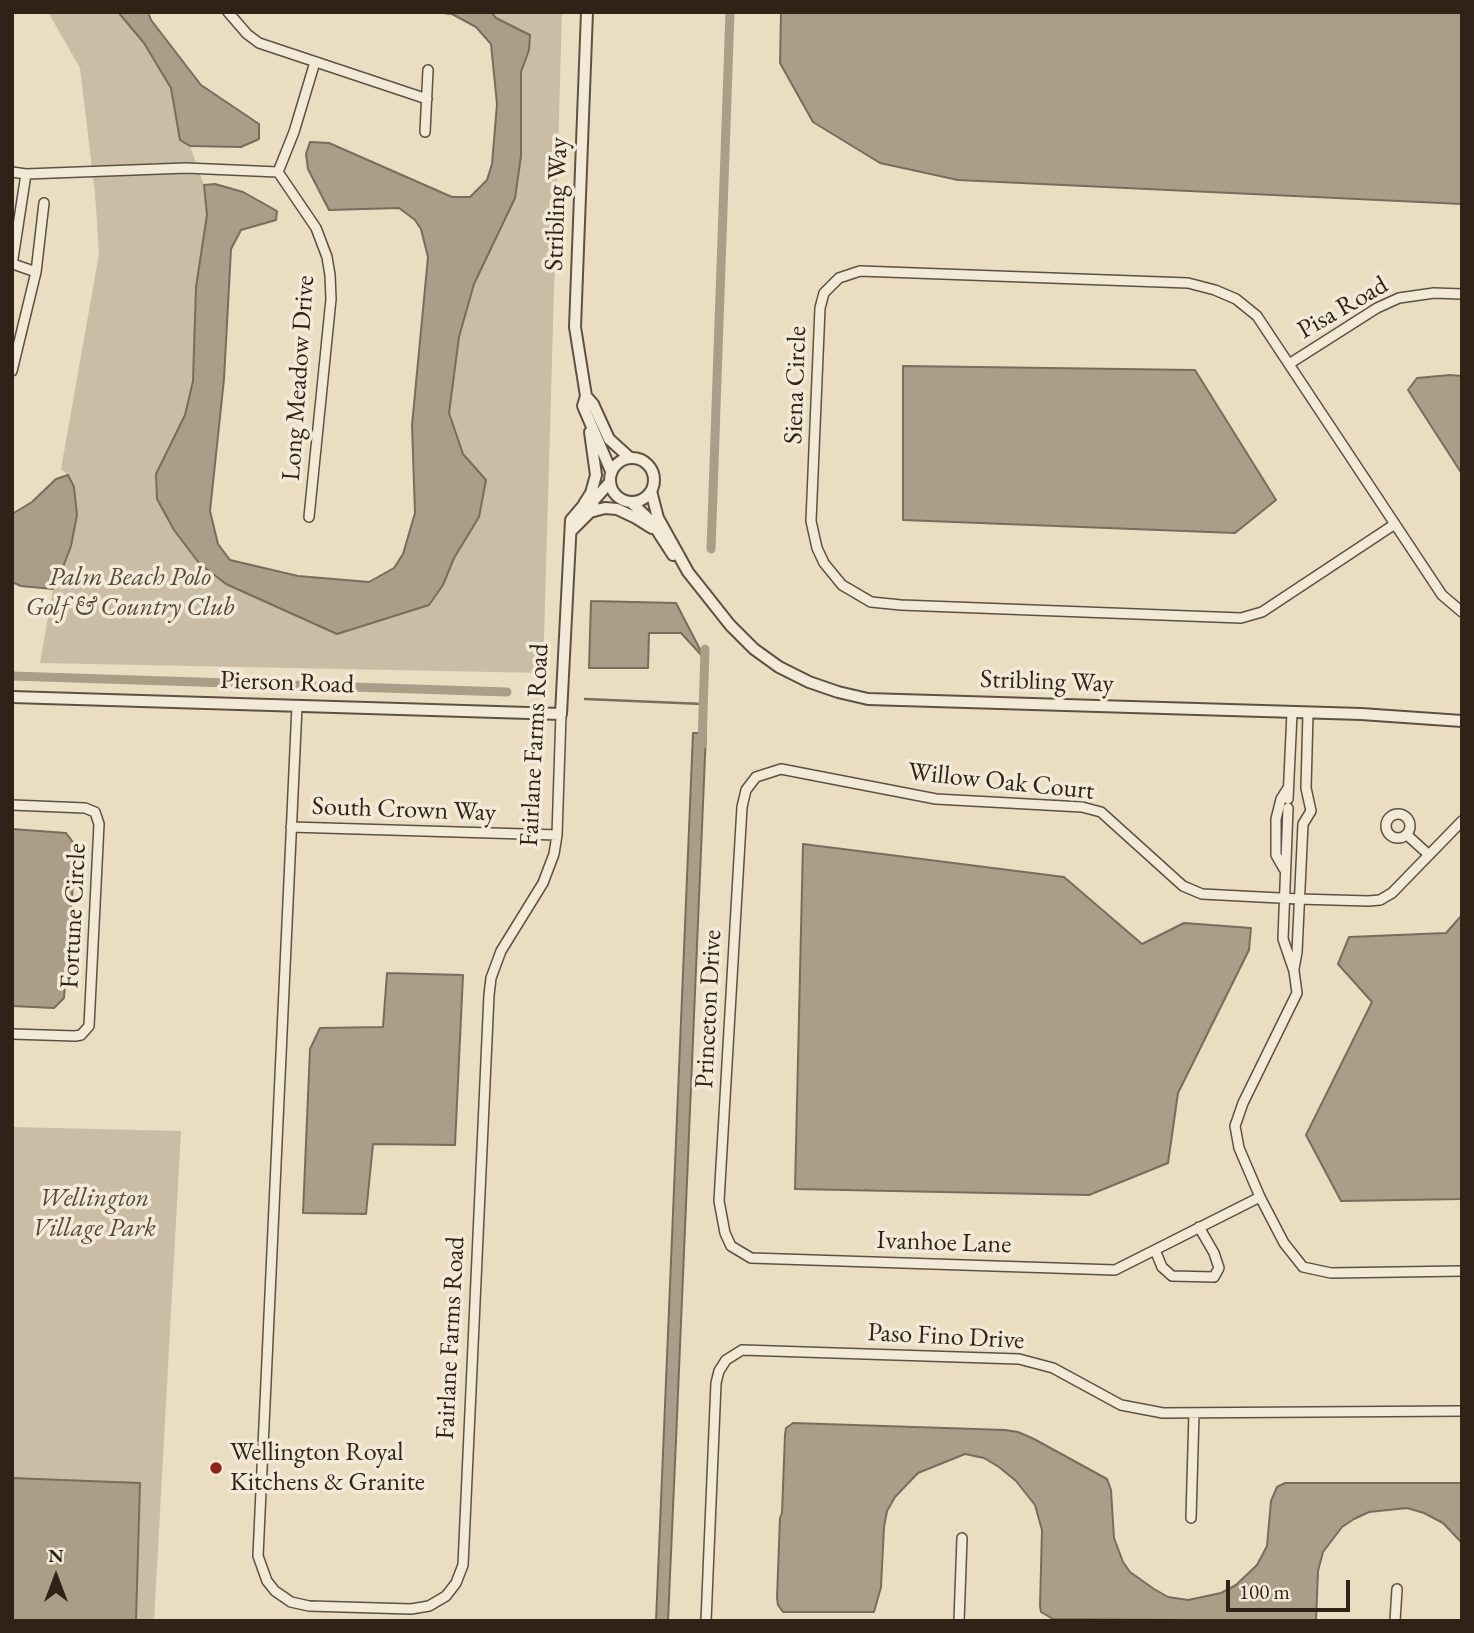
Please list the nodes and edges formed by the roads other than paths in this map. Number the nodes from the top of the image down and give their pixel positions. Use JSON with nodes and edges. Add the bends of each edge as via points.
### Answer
{"nodes":[{"id":1,"x":228,"y":12,"type":"edge"},
{"id":2,"x":587,"y":12,"type":"edge"},
{"id":3,"x":315,"y":62,"type":"junction"},
{"id":4,"x":428,"y":70,"type":"dead end"},
{"id":5,"x":427,"y":99,"type":"junction"},
{"id":6,"x":425,"y":132,"type":"dead end"},
{"id":7,"x":12,"y":172,"type":"edge"},
{"id":8,"x":278,"y":172,"type":"junction"},
{"id":9,"x":26,"y":174,"type":"junction"},
{"id":10,"x":44,"y":203,"type":"dead end"},
{"id":11,"x":12,"y":249,"type":"edge"},
{"id":12,"x":13,"y":256,"type":"edge"},
{"id":13,"x":12,"y":265,"type":"edge"},
{"id":14,"x":36,"y":272,"type":"junction"},
{"id":15,"x":1462,"y":294,"type":"edge"},
{"id":16,"x":1289,"y":364,"type":"junction"},
{"id":17,"x":12,"y":371,"type":"edge"},
{"id":18,"x":586,"y":396,"type":"junction"},
{"id":19,"x":586,"y":412,"type":"junction"},
{"id":20,"x":630,"y":458,"type":"junction"},
{"id":21,"x":610,"y":477,"type":"junction"},
{"id":22,"x":652,"y":491,"type":"junction"},
{"id":23,"x":626,"y":501,"type":"junction"},
{"id":24,"x":586,"y":509,"type":"junction"},
{"id":25,"x":309,"y":517,"type":"dead end"},
{"id":26,"x":1395,"y":523,"type":"junction"},
{"id":27,"x":657,"y":532,"type":"junction"},
{"id":28,"x":683,"y":563,"type":"junction"},
{"id":29,"x":1462,"y":612,"type":"edge"},
{"id":30,"x":12,"y":697,"type":"edge"},
{"id":31,"x":297,"y":706,"type":"junction"},
{"id":32,"x":1292,"y":713,"type":"junction"},
{"id":33,"x":1308,"y":713,"type":"junction"},
{"id":34,"x":561,"y":714,"type":"junction"},
{"id":35,"x":1462,"y":722,"type":"edge"},
{"id":36,"x":756,"y":777,"type":"joint"},
{"id":37,"x":1288,"y":788,"type":"junction"},
{"id":38,"x":12,"y":806,"type":"edge"},
{"id":39,"x":1276,"y":819,"type":"junction"},
{"id":40,"x":1288,"y":820,"type":"junction"},
{"id":41,"x":1306,"y":820,"type":"junction"},
{"id":42,"x":1462,"y":821,"type":"edge"},
{"id":43,"x":291,"y":827,"type":"junction"},
{"id":44,"x":557,"y":835,"type":"junction"},
{"id":45,"x":1407,"y":835,"type":"dead end"},
{"id":46,"x":1428,"y":854,"type":"junction"},
{"id":47,"x":1284,"y":870,"type":"junction"},
{"id":48,"x":1283,"y":898,"type":"junction"},
{"id":49,"x":1299,"y":899,"type":"junction"},
{"id":50,"x":1294,"y":971,"type":"junction"},
{"id":51,"x":12,"y":1034,"type":"edge"},
{"id":52,"x":1261,"y":1197,"type":"junction"},
{"id":53,"x":1199,"y":1227,"type":"junction"},
{"id":54,"x":731,"y":1246,"type":"joint"},
{"id":55,"x":1155,"y":1250,"type":"junction"},
{"id":56,"x":1462,"y":1271,"type":"edge"},
{"id":57,"x":1462,"y":1411,"type":"edge"},
{"id":58,"x":1194,"y":1413,"type":"junction"},
{"id":59,"x":1191,"y":1518,"type":"dead end"},
{"id":60,"x":962,"y":1538,"type":"dead end"},
{"id":61,"x":1397,"y":1589,"type":"dead end"},
{"id":62,"x":706,"y":1621,"type":"edge"},
{"id":63,"x":959,"y":1621,"type":"edge"},
{"id":64,"x":1395,"y":1621,"type":"edge"}],
"edges":[{"from":1,"to":3,"type":"street","via":[[259,43]]},
{"from":2,"to":18,"type":"street","name":"Stribling Way","via":[[575,327]]},
{"from":3,"to":5,"type":"street"},
{"from":3,"to":8,"type":"street"},
{"from":4,"to":5,"type":"street"},
{"from":5,"to":6,"type":"street"},
{"from":7,"to":9,"type":"street"},
{"from":8,"to":9,"type":"street","via":[[186,168]]},
{"from":8,"to":25,"type":"street","name":"Long Meadow Drive","via":[[316,228],[330,275]]},
{"from":9,"to":12,"type":"street"},
{"from":10,"to":14,"type":"street"},
{"from":11,"to":12,"type":"street"},
{"from":12,"to":13,"type":"street"},
{"from":13,"to":14,"type":"street"},
{"from":14,"to":17,"type":"street"},
{"from":15,"to":16,"type":"street","name":"Pisa Road","via":[[1399,298]]},
{"from":16,"to":26,"type":"street","name":"Siena Circle"},
{"from":16,"to":26,"type":"street","name":"Siena Circle","via":[[1257,316],[1215,289],[1188,284],[860,271],[839,278],[824,293],[820,308],[811,522],[817,548],[842,585],[872,601],[1241,618],[1262,612]]},
{"from":18,"to":19,"type":"street","name":"Stribling Way"},
{"from":18,"to":20,"type":"street","name":"Stribling Way","via":[[608,439]]},
{"from":19,"to":21,"type":"street","name":"Stribling Way"},
{"from":19,"to":24,"type":"street","via":[[597,468]]},
{"from":20,"to":21,"type":"street","via":[[620,461]]},
{"from":20,"to":22,"type":"street","via":[[646,462],[652,471]]},
{"from":21,"to":23,"type":"street","via":[[611,490]]},
{"from":21,"to":24,"type":"street","name":"Fairlane Farms Road"},
{"from":22,"to":23,"type":"street","via":[[644,499]]},
{"from":22,"to":28,"type":"street","name":"Stribling Way","via":[[658,518]]},
{"from":23,"to":24,"type":"street","name":"Fairlane Farms Road"},
{"from":23,"to":27,"type":"street","name":"Stribling Way","via":[[644,512]]},
{"from":24,"to":27,"type":"street","via":[[625,511]]},
{"from":24,"to":34,"type":"street","name":"Fairlane Farms Road","via":[[569,537]]},
{"from":26,"to":29,"type":"street","name":"Siena Circle","via":[[1443,595]]},
{"from":27,"to":28,"type":"street","name":"Stribling Way"},
{"from":28,"to":32,"type":"street","name":"Stribling Way","via":[[754,649],[779,667],[838,692],[868,699]]},
{"from":30,"to":31,"type":"street","name":"Pierson Road"},
{"from":31,"to":34,"type":"street","name":"Pierson Road"},
{"from":31,"to":43,"type":"street","name":"Fairlane Farms Road"},
{"from":32,"to":33,"type":"street","name":"Stribling Way"},
{"from":32,"to":37,"type":"street"},
{"from":33,"to":35,"type":"street","name":"Stribling Way"},
{"from":33,"to":41,"type":"street","via":[[1306,788],[1311,811]]},
{"from":34,"to":44,"type":"street","name":"Fairlane Farms Road"},
{"from":36,"to":48,"type":"street","name":"Willow Oak Court","via":[[781,769],[936,799],[1101,811],[1183,886],[1202,894]]},
{"from":36,"to":54,"type":"street","name":"Princeton Drive","via":[[746,790],[742,807],[719,1201]]},
{"from":37,"to":39,"type":"street"},
{"from":37,"to":40,"type":"street"},
{"from":38,"to":51,"type":"street","name":"Fortune Circle","via":[[85,808],[95,812],[99,824],[89,1026],[75,1036]]},
{"from":39,"to":40,"type":"street"},
{"from":39,"to":47,"type":"street","via":[[1276,855]]},
{"from":40,"to":41,"type":"street"},
{"from":40,"to":47,"type":"street"},
{"from":41,"to":49,"type":"street"},
{"from":42,"to":46,"type":"street","name":"Willow Oak Court"},
{"from":43,"to":44,"type":"street","name":"South Crown Way"},
{"from":43,"to":44,"type":"street","name":"Fairlane Farms Road","via":[[259,1564],[275,1591],[297,1604],[411,1609],[446,1596],[463,1565],[491,978],[501,951],[543,883]]},
{"from":45,"to":46,"type":"street"},
{"from":46,"to":49,"type":"street","name":"Willow Oak Court","via":[[1380,900]]},
{"from":47,"to":48,"type":"street"},
{"from":48,"to":49,"type":"street","name":"Willow Oak Court"},
{"from":48,"to":50,"type":"street","via":[[1283,939]]},
{"from":49,"to":50,"type":"street"},
{"from":50,"to":52,"type":"street","via":[[1297,993],[1235,1126],[1239,1148]]},
{"from":52,"to":53,"type":"street","name":"Ivanhoe Lane"},
{"from":52,"to":56,"type":"street","via":[[1284,1243],[1303,1266],[1331,1273]]},
{"from":53,"to":55,"type":"street","name":"Ivanhoe Lane"},
{"from":53,"to":55,"type":"street","via":[[1219,1268],[1214,1277],[1172,1276],[1161,1267]]},
{"from":54,"to":55,"type":"street","name":"Ivanhoe Lane","via":[[751,1258],[1115,1270]]},
{"from":57,"to":58,"type":"street","name":"Paso Fino Drive"},
{"from":58,"to":59,"type":"street"},
{"from":58,"to":62,"type":"street","name":"Paso Fino Drive","via":[[1133,1408],[1053,1368],[1018,1359],[749,1349],[736,1353],[722,1365],[716,1383]]},
{"from":60,"to":63,"type":"street"},
{"from":61,"to":64,"type":"street"}]}
